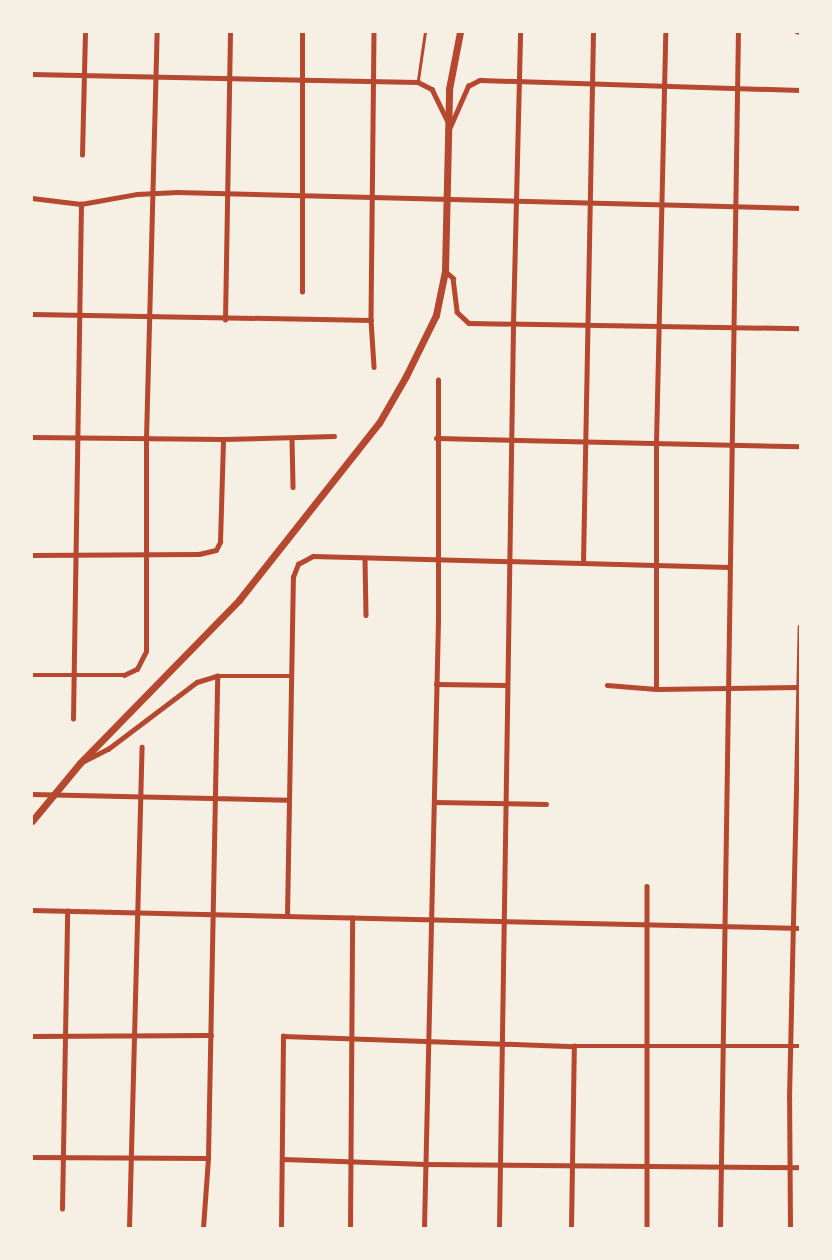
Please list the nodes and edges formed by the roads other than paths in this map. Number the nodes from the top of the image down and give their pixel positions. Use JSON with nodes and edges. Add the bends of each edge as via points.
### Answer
{"nodes":[{"id":1,"x":85,"y":32,"type":"edge"},
{"id":2,"x":157,"y":32,"type":"edge"},
{"id":3,"x":230,"y":32,"type":"edge"},
{"id":4,"x":302,"y":32,"type":"edge"},
{"id":5,"x":374,"y":32,"type":"edge"},
{"id":6,"x":425,"y":32,"type":"edge"},
{"id":7,"x":460,"y":32,"type":"edge"},
{"id":8,"x":520,"y":32,"type":"edge"},
{"id":9,"x":593,"y":32,"type":"edge"},
{"id":10,"x":665,"y":32,"type":"edge"},
{"id":11,"x":737,"y":32,"type":"edge"},
{"id":12,"x":32,"y":74,"type":"edge"},
{"id":13,"x":84,"y":76,"type":"junction"},
{"id":14,"x":156,"y":79,"type":"junction"},
{"id":15,"x":229,"y":79,"type":"junction"},
{"id":16,"x":300,"y":80,"type":"junction"},
{"id":17,"x":373,"y":81,"type":"junction"},
{"id":18,"x":418,"y":82,"type":"junction"},
{"id":19,"x":519,"y":82,"type":"junction"},
{"id":20,"x":593,"y":86,"type":"junction"},
{"id":21,"x":664,"y":87,"type":"junction"},
{"id":22,"x":736,"y":89,"type":"junction"},
{"id":23,"x":800,"y":90,"type":"edge"},
{"id":24,"x":450,"y":127,"type":"junction"},
{"id":25,"x":82,"y":155,"type":"dead end"},
{"id":26,"x":153,"y":193,"type":"junction"},
{"id":27,"x":228,"y":195,"type":"junction"},
{"id":28,"x":301,"y":197,"type":"junction"},
{"id":29,"x":32,"y":198,"type":"edge"},
{"id":30,"x":372,"y":198,"type":"junction"},
{"id":31,"x":516,"y":201,"type":"junction"},
{"id":32,"x":590,"y":202,"type":"junction"},
{"id":33,"x":81,"y":204,"type":"junction"},
{"id":34,"x":661,"y":204,"type":"junction"},
{"id":35,"x":735,"y":206,"type":"junction"},
{"id":36,"x":800,"y":208,"type":"edge"},
{"id":37,"x":445,"y":271,"type":"junction"},
{"id":38,"x":302,"y":292,"type":"dead end"},
{"id":39,"x":32,"y":314,"type":"edge"},
{"id":40,"x":79,"y":315,"type":"junction"},
{"id":41,"x":149,"y":316,"type":"junction"},
{"id":42,"x":225,"y":320,"type":"junction"},
{"id":43,"x":371,"y":320,"type":"junction"},
{"id":44,"x":513,"y":323,"type":"junction"},
{"id":45,"x":587,"y":324,"type":"junction"},
{"id":46,"x":658,"y":325,"type":"junction"},
{"id":47,"x":733,"y":327,"type":"junction"},
{"id":48,"x":800,"y":328,"type":"edge"},
{"id":49,"x":374,"y":367,"type":"dead end"},
{"id":50,"x":438,"y":380,"type":"dead end"},
{"id":51,"x":334,"y":436,"type":"dead end"},
{"id":52,"x":32,"y":437,"type":"edge"},
{"id":53,"x":77,"y":438,"type":"junction"},
{"id":54,"x":292,"y":438,"type":"junction"},
{"id":55,"x":436,"y":438,"type":"junction"},
{"id":56,"x":146,"y":439,"type":"junction"},
{"id":57,"x":223,"y":439,"type":"junction"},
{"id":58,"x":512,"y":440,"type":"junction"},
{"id":59,"x":585,"y":442,"type":"junction"},
{"id":60,"x":656,"y":443,"type":"junction"},
{"id":61,"x":731,"y":445,"type":"junction"},
{"id":62,"x":800,"y":446,"type":"edge"},
{"id":63,"x":293,"y":487,"type":"dead end"},
{"id":64,"x":74,"y":554,"type":"junction"},
{"id":65,"x":147,"y":554,"type":"junction"},
{"id":66,"x":32,"y":555,"type":"edge"},
{"id":67,"x":365,"y":558,"type":"junction"},
{"id":68,"x":438,"y":559,"type":"junction"},
{"id":69,"x":510,"y":561,"type":"junction"},
{"id":70,"x":583,"y":563,"type":"junction"},
{"id":71,"x":655,"y":565,"type":"junction"},
{"id":72,"x":729,"y":567,"type":"junction"},
{"id":73,"x":366,"y":615,"type":"dead end"},
{"id":74,"x":800,"y":627,"type":"edge"},
{"id":75,"x":32,"y":675,"type":"edge"},
{"id":76,"x":73,"y":675,"type":"junction"},
{"id":77,"x":217,"y":676,"type":"junction"},
{"id":78,"x":291,"y":676,"type":"junction"},
{"id":79,"x":436,"y":684,"type":"junction"},
{"id":80,"x":508,"y":685,"type":"junction"},
{"id":81,"x":607,"y":685,"type":"dead end"},
{"id":82,"x":799,"y":687,"type":"edge"},
{"id":83,"x":727,"y":688,"type":"junction"},
{"id":84,"x":656,"y":689,"type":"junction"},
{"id":85,"x":73,"y":719,"type":"dead end"},
{"id":86,"x":142,"y":747,"type":"dead end"},
{"id":87,"x":80,"y":763,"type":"junction"},
{"id":88,"x":32,"y":794,"type":"edge"},
{"id":89,"x":140,"y":795,"type":"junction"},
{"id":90,"x":215,"y":798,"type":"junction"},
{"id":91,"x":287,"y":800,"type":"junction"},
{"id":92,"x":434,"y":802,"type":"junction"},
{"id":93,"x":506,"y":804,"type":"junction"},
{"id":94,"x":546,"y":804,"type":"dead end"},
{"id":95,"x":798,"y":807,"type":"edge"},
{"id":96,"x":32,"y":821,"type":"edge"},
{"id":97,"x":647,"y":887,"type":"dead end"},
{"id":98,"x":32,"y":910,"type":"edge"},
{"id":99,"x":67,"y":911,"type":"junction"},
{"id":100,"x":138,"y":913,"type":"junction"},
{"id":101,"x":211,"y":916,"type":"junction"},
{"id":102,"x":288,"y":916,"type":"junction"},
{"id":103,"x":352,"y":918,"type":"junction"},
{"id":104,"x":431,"y":920,"type":"junction"},
{"id":105,"x":503,"y":922,"type":"junction"},
{"id":106,"x":647,"y":924,"type":"junction"},
{"id":107,"x":722,"y":927,"type":"junction"},
{"id":108,"x":797,"y":928,"type":"edge"},
{"id":109,"x":135,"y":1035,"type":"junction"},
{"id":110,"x":211,"y":1035,"type":"junction"},
{"id":111,"x":32,"y":1036,"type":"edge"},
{"id":112,"x":67,"y":1037,"type":"junction"},
{"id":113,"x":353,"y":1039,"type":"junction"},
{"id":114,"x":429,"y":1042,"type":"junction"},
{"id":115,"x":502,"y":1043,"type":"junction"},
{"id":116,"x":723,"y":1045,"type":"junction"},
{"id":117,"x":574,"y":1046,"type":"junction"},
{"id":118,"x":792,"y":1046,"type":"junction"},
{"id":119,"x":800,"y":1046,"type":"edge"},
{"id":120,"x":648,"y":1047,"type":"junction"},
{"id":121,"x":32,"y":1157,"type":"edge"},
{"id":122,"x":64,"y":1157,"type":"junction"},
{"id":123,"x":132,"y":1158,"type":"junction"},
{"id":124,"x":208,"y":1158,"type":"junction"},
{"id":125,"x":283,"y":1159,"type":"junction"},
{"id":126,"x":351,"y":1161,"type":"junction"},
{"id":127,"x":425,"y":1164,"type":"junction"},
{"id":128,"x":501,"y":1164,"type":"junction"},
{"id":129,"x":647,"y":1165,"type":"junction"},
{"id":130,"x":573,"y":1166,"type":"junction"},
{"id":131,"x":721,"y":1166,"type":"junction"},
{"id":132,"x":790,"y":1166,"type":"junction"},
{"id":133,"x":800,"y":1167,"type":"edge"},
{"id":134,"x":62,"y":1209,"type":"dead end"},
{"id":135,"x":129,"y":1228,"type":"edge"},
{"id":136,"x":204,"y":1228,"type":"edge"},
{"id":137,"x":281,"y":1228,"type":"edge"},
{"id":138,"x":350,"y":1228,"type":"edge"},
{"id":139,"x":424,"y":1228,"type":"edge"},
{"id":140,"x":499,"y":1228,"type":"edge"},
{"id":141,"x":571,"y":1228,"type":"edge"},
{"id":142,"x":647,"y":1228,"type":"edge"},
{"id":143,"x":720,"y":1228,"type":"edge"},
{"id":144,"x":790,"y":1228,"type":"edge"}],
"edges":[{"from":1,"to":13,"type":"street"},
{"from":2,"to":14,"type":"street"},
{"from":3,"to":15,"type":"street"},
{"from":4,"to":16,"type":"street"},
{"from":5,"to":17,"type":"street"},
{"from":6,"to":18,"type":"lane"},
{"from":7,"to":24,"type":"main road","via":[[449,89]]},
{"from":8,"to":19,"type":"street"},
{"from":9,"to":20,"type":"street"},
{"from":10,"to":21,"type":"street"},
{"from":11,"to":22,"type":"street"},
{"from":12,"to":13,"type":"street"},
{"from":13,"to":14,"type":"street"},
{"from":13,"to":25,"type":"street"},
{"from":14,"to":15,"type":"street"},
{"from":14,"to":26,"type":"street"},
{"from":15,"to":16,"type":"street"},
{"from":15,"to":27,"type":"street"},
{"from":16,"to":17,"type":"street"},
{"from":16,"to":28,"type":"street"},
{"from":17,"to":18,"type":"street"},
{"from":17,"to":30,"type":"street"},
{"from":18,"to":24,"type":"street","via":[[432,89]]},
{"from":19,"to":20,"type":"street"},
{"from":19,"to":24,"type":"street","via":[[475,81],[465,90]]},
{"from":19,"to":31,"type":"street"},
{"from":20,"to":21,"type":"street"},
{"from":20,"to":32,"type":"street"},
{"from":21,"to":22,"type":"street"},
{"from":21,"to":34,"type":"street"},
{"from":22,"to":23,"type":"street"},
{"from":22,"to":35,"type":"street"},
{"from":24,"to":37,"type":"main road"},
{"from":26,"to":27,"type":"street"},
{"from":26,"to":33,"type":"street"},
{"from":26,"to":41,"type":"street"},
{"from":27,"to":28,"type":"street"},
{"from":27,"to":42,"type":"street"},
{"from":28,"to":30,"type":"street"},
{"from":28,"to":38,"type":"street"},
{"from":29,"to":33,"type":"street"},
{"from":30,"to":31,"type":"street"},
{"from":30,"to":43,"type":"street"},
{"from":31,"to":32,"type":"street"},
{"from":31,"to":44,"type":"street"},
{"from":32,"to":34,"type":"street"},
{"from":32,"to":45,"type":"street"},
{"from":33,"to":40,"type":"street"},
{"from":34,"to":35,"type":"street"},
{"from":34,"to":46,"type":"street"},
{"from":35,"to":36,"type":"street"},
{"from":35,"to":47,"type":"street"},
{"from":37,"to":44,"type":"street","via":[[453,278],[457,312],[469,323]]},
{"from":37,"to":87,"type":"main road","via":[[436,315],[379,423],[239,600]]},
{"from":39,"to":40,"type":"street"},
{"from":40,"to":41,"type":"street"},
{"from":40,"to":53,"type":"street"},
{"from":41,"to":42,"type":"street"},
{"from":41,"to":56,"type":"street"},
{"from":42,"to":43,"type":"street"},
{"from":43,"to":49,"type":"street"},
{"from":44,"to":45,"type":"street"},
{"from":44,"to":58,"type":"street"},
{"from":45,"to":46,"type":"street"},
{"from":45,"to":59,"type":"street"},
{"from":46,"to":47,"type":"street"},
{"from":46,"to":60,"type":"street"},
{"from":47,"to":48,"type":"street"},
{"from":47,"to":61,"type":"street"},
{"from":50,"to":55,"type":"street"},
{"from":51,"to":54,"type":"street"},
{"from":52,"to":53,"type":"street"},
{"from":53,"to":56,"type":"street"},
{"from":53,"to":64,"type":"street"},
{"from":54,"to":57,"type":"street"},
{"from":54,"to":63,"type":"street"},
{"from":55,"to":58,"type":"street"},
{"from":55,"to":68,"type":"street"},
{"from":56,"to":57,"type":"street"},
{"from":56,"to":65,"type":"street"},
{"from":57,"to":65,"type":"street","via":[[216,550]]},
{"from":58,"to":59,"type":"street"},
{"from":58,"to":69,"type":"street"},
{"from":59,"to":60,"type":"street"},
{"from":59,"to":70,"type":"street"},
{"from":60,"to":61,"type":"street"},
{"from":60,"to":71,"type":"street"},
{"from":61,"to":62,"type":"street"},
{"from":61,"to":72,"type":"street"},
{"from":64,"to":65,"type":"street"},
{"from":64,"to":66,"type":"street"},
{"from":64,"to":76,"type":"street"},
{"from":65,"to":76,"type":"street","via":[[142,663],[131,673]]},
{"from":67,"to":68,"type":"street"},
{"from":67,"to":73,"type":"street"},
{"from":67,"to":78,"type":"street","via":[[313,556],[298,564],[293,577]]},
{"from":68,"to":69,"type":"street"},
{"from":68,"to":79,"type":"street"},
{"from":69,"to":70,"type":"street"},
{"from":69,"to":80,"type":"street"},
{"from":70,"to":71,"type":"street"},
{"from":71,"to":72,"type":"street"},
{"from":71,"to":84,"type":"street"},
{"from":72,"to":83,"type":"street"},
{"from":74,"to":82,"type":"street"},
{"from":75,"to":76,"type":"street"},
{"from":76,"to":85,"type":"street"},
{"from":77,"to":78,"type":"street"},
{"from":77,"to":87,"type":"street","via":[[179,693],[140,727]]},
{"from":77,"to":90,"type":"street"},
{"from":78,"to":91,"type":"street"},
{"from":79,"to":80,"type":"street"},
{"from":79,"to":92,"type":"street"},
{"from":80,"to":93,"type":"street"},
{"from":81,"to":84,"type":"street"},
{"from":82,"to":83,"type":"street"},
{"from":82,"to":95,"type":"street"},
{"from":83,"to":84,"type":"street"},
{"from":83,"to":107,"type":"street"},
{"from":86,"to":89,"type":"street"},
{"from":87,"to":96,"type":"main road"},
{"from":88,"to":89,"type":"street"},
{"from":89,"to":90,"type":"street"},
{"from":89,"to":100,"type":"street"},
{"from":90,"to":91,"type":"street"},
{"from":90,"to":101,"type":"street"},
{"from":91,"to":102,"type":"street"},
{"from":92,"to":93,"type":"street"},
{"from":92,"to":104,"type":"street"},
{"from":93,"to":94,"type":"street"},
{"from":93,"to":105,"type":"street"},
{"from":95,"to":108,"type":"street"},
{"from":97,"to":106,"type":"street"},
{"from":98,"to":99,"type":"street"},
{"from":99,"to":100,"type":"street"},
{"from":99,"to":112,"type":"street"},
{"from":100,"to":101,"type":"street"},
{"from":100,"to":109,"type":"street"},
{"from":101,"to":102,"type":"street"},
{"from":101,"to":110,"type":"street"},
{"from":102,"to":103,"type":"street"},
{"from":103,"to":104,"type":"street"},
{"from":103,"to":113,"type":"street"},
{"from":104,"to":105,"type":"street"},
{"from":104,"to":114,"type":"street"},
{"from":105,"to":106,"type":"street"},
{"from":105,"to":115,"type":"street"},
{"from":106,"to":107,"type":"street"},
{"from":106,"to":120,"type":"street"},
{"from":107,"to":108,"type":"street"},
{"from":107,"to":116,"type":"street"},
{"from":108,"to":118,"type":"street"},
{"from":109,"to":110,"type":"street"},
{"from":109,"to":112,"type":"street"},
{"from":109,"to":123,"type":"street"},
{"from":110,"to":124,"type":"street"},
{"from":111,"to":112,"type":"street"},
{"from":112,"to":122,"type":"street"},
{"from":113,"to":114,"type":"street"},
{"from":113,"to":125,"type":"street","via":[[283,1036]]},
{"from":113,"to":126,"type":"street"},
{"from":114,"to":115,"type":"street"},
{"from":114,"to":127,"type":"street"},
{"from":115,"to":117,"type":"street"},
{"from":115,"to":128,"type":"street"},
{"from":116,"to":118,"type":"street"},
{"from":116,"to":120,"type":"street"},
{"from":116,"to":131,"type":"street"},
{"from":117,"to":120,"type":"street"},
{"from":117,"to":130,"type":"street"},
{"from":118,"to":119,"type":"street"},
{"from":118,"to":132,"type":"street"},
{"from":120,"to":129,"type":"street"},
{"from":121,"to":122,"type":"street"},
{"from":122,"to":123,"type":"street"},
{"from":122,"to":134,"type":"street"},
{"from":123,"to":124,"type":"street"},
{"from":123,"to":135,"type":"street"},
{"from":124,"to":136,"type":"street"},
{"from":125,"to":126,"type":"street"},
{"from":125,"to":137,"type":"street"},
{"from":126,"to":127,"type":"street"},
{"from":126,"to":138,"type":"street"},
{"from":127,"to":128,"type":"street"},
{"from":127,"to":139,"type":"street"},
{"from":128,"to":130,"type":"street"},
{"from":128,"to":140,"type":"street"},
{"from":129,"to":130,"type":"street"},
{"from":129,"to":131,"type":"street"},
{"from":129,"to":142,"type":"street"},
{"from":130,"to":141,"type":"street"},
{"from":131,"to":132,"type":"street"},
{"from":131,"to":143,"type":"street"},
{"from":132,"to":133,"type":"street"},
{"from":132,"to":144,"type":"street"}]}
